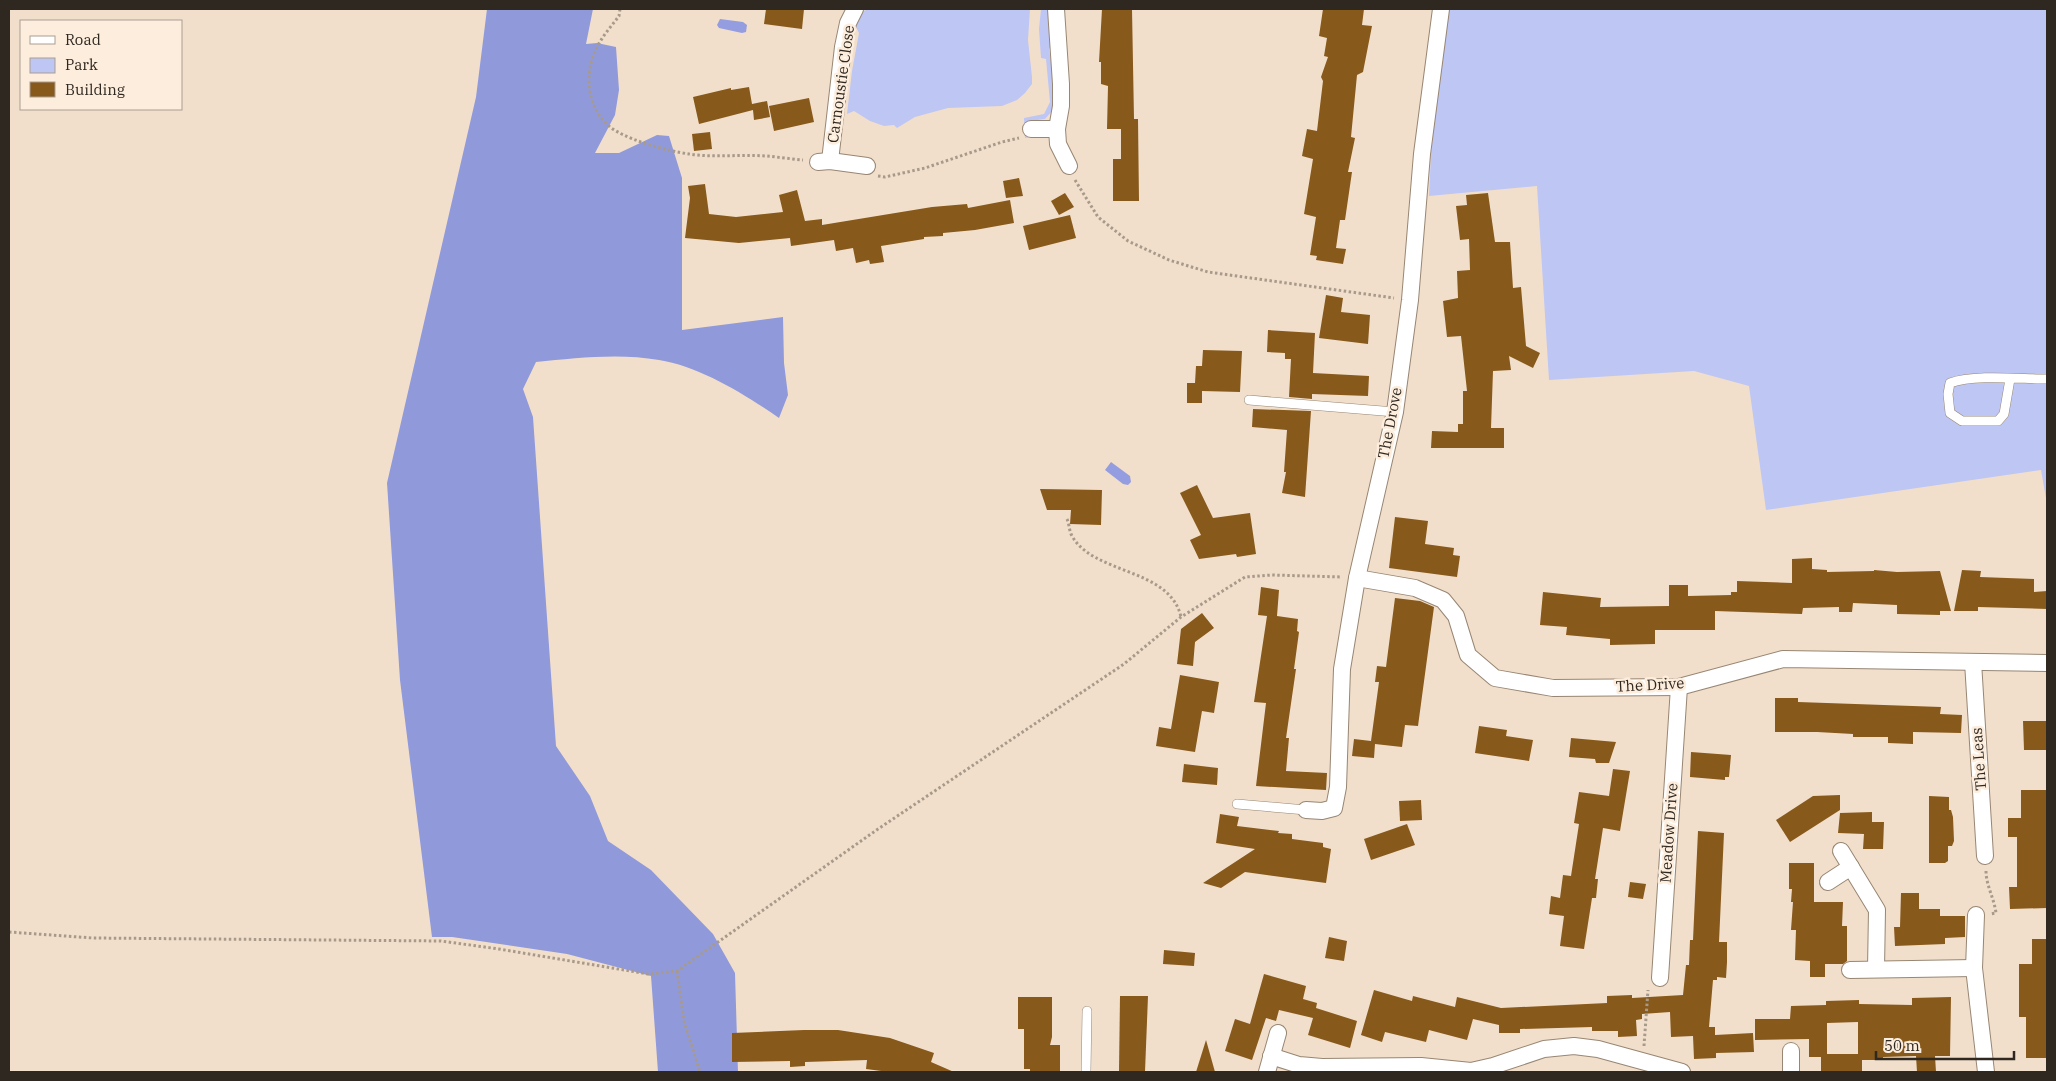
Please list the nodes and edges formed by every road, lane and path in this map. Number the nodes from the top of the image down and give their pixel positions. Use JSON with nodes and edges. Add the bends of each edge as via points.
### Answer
{"nodes":[{"id":1,"x":620,"y":9,"type":"edge"},
{"id":2,"x":854,"y":9,"type":"edge"},
{"id":3,"x":1056,"y":9,"type":"edge"},
{"id":4,"x":1441,"y":9,"type":"edge"},
{"id":5,"x":1057,"y":128,"type":"junction"},
{"id":6,"x":1031,"y":129,"type":"joint"},
{"id":7,"x":824,"y":161,"type":"junction"},
{"id":8,"x":867,"y":166,"type":"joint"},
{"id":9,"x":1069,"y":166,"type":"joint"},
{"id":10,"x":1410,"y":300,"type":"junction"},
{"id":11,"x":2010,"y":379,"type":"junction"},
{"id":12,"x":2047,"y":379,"type":"edge"},
{"id":13,"x":1249,"y":400,"type":"dead end"},
{"id":14,"x":1395,"y":412,"type":"junction"},
{"id":15,"x":1067,"y":519,"type":"dead end"},
{"id":16,"x":1357,"y":578,"type":"junction"},
{"id":17,"x":1181,"y":617,"type":"junction"},
{"id":18,"x":1973,"y":662,"type":"junction"},
{"id":19,"x":2047,"y":662,"type":"edge"},
{"id":20,"x":1679,"y":687,"type":"junction"},
{"id":21,"x":1237,"y":804,"type":"dead end"},
{"id":22,"x":1306,"y":810,"type":"joint"},
{"id":23,"x":1841,"y":851,"type":"dead end"},
{"id":24,"x":1985,"y":856,"type":"joint"},
{"id":25,"x":1851,"y":867,"type":"junction"},
{"id":26,"x":1828,"y":882,"type":"dead end"},
{"id":27,"x":1976,"y":915,"type":"joint"},
{"id":28,"x":9,"y":932,"type":"edge"},
{"id":29,"x":1974,"y":968,"type":"junction"},
{"id":30,"x":1850,"y":970,"type":"dead end"},
{"id":31,"x":1876,"y":970,"type":"junction"},
{"id":32,"x":678,"y":971,"type":"junction"},
{"id":33,"x":1654,"y":982,"type":"joint"},
{"id":34,"x":1087,"y":1010,"type":"dead end"},
{"id":35,"x":1278,"y":1032,"type":"dead end"},
{"id":36,"x":1791,"y":1051,"type":"dead end"},
{"id":37,"x":1271,"y":1056,"type":"junction"},
{"id":38,"x":1638,"y":1066,"type":"edge"},
{"id":39,"x":1360,"y":1070,"type":"edge"},
{"id":40,"x":700,"y":1072,"type":"edge"},
{"id":41,"x":1086,"y":1072,"type":"edge"},
{"id":42,"x":1267,"y":1072,"type":"edge"},
{"id":43,"x":1682,"y":1072,"type":"edge"},
{"id":44,"x":1791,"y":1072,"type":"edge"},
{"id":45,"x":1986,"y":1072,"type":"edge"}],
"edges":[{"from":1,"to":7,"type":"path","via":[[619,16],[594,53],[589,90],[592,103],[602,119],[616,131],[651,145],[689,154]]},
{"from":2,"to":7,"type":"street","name":"Carnoustie Close","via":[[848,23]]},
{"from":3,"to":5,"type":"street","via":[[1061,84]]},
{"from":4,"to":10,"type":"street","name":"The Drove","via":[[1422,154]]},
{"from":5,"to":6,"type":"street"},
{"from":5,"to":9,"type":"street","via":[[1058,144]]},
{"from":6,"to":8,"type":"path","via":[[1024,136],[925,168],[885,177],[866,176]]},
{"from":7,"to":8,"type":"street","name":"Carnoustie Close"},
{"from":9,"to":10,"type":"path","via":[[1098,217],[1128,241],[1169,260],[1208,272]]},
{"from":10,"to":14,"type":"street","name":"The Drove"},
{"from":11,"to":11,"type":"lane","via":[[1950,383],[1950,413],[1962,421],[1998,421],[2004,414]]},
{"from":11,"to":12,"type":"lane"},
{"from":13,"to":14,"type":"lane"},
{"from":14,"to":16,"type":"street","name":"The Drove"},
{"from":15,"to":17,"type":"path","via":[[1071,534],[1085,551],[1160,588],[1177,606]]},
{"from":16,"to":17,"type":"path","via":[[1272,574],[1245,577]]},
{"from":16,"to":20,"type":"street","name":"The Drive","via":[[1415,588],[1443,600],[1456,616],[1468,655],[1495,678],[1553,688]]},
{"from":16,"to":22,"type":"street","name":"The Drove","via":[[1342,669],[1338,787],[1334,808]]},
{"from":17,"to":32,"type":"path","via":[[1124,664],[878,829]]},
{"from":18,"to":19,"type":"street","name":"The Drive"},
{"from":18,"to":20,"type":"street","name":"The Drive","via":[[1783,659]]},
{"from":18,"to":24,"type":"street","name":"The Leas"},
{"from":20,"to":33,"type":"street","name":"Meadow Drive"},
{"from":21,"to":22,"type":"lane"},
{"from":23,"to":25,"type":"street"},
{"from":24,"to":27,"type":"path","via":[[1986,880],[1996,913]]},
{"from":25,"to":26,"type":"street"},
{"from":25,"to":31,"type":"street","via":[[1877,910]]},
{"from":27,"to":29,"type":"street"},
{"from":28,"to":32,"type":"path","via":[[93,938],[441,941],[648,974]]},
{"from":29,"to":31,"type":"street"},
{"from":29,"to":45,"type":"street"},
{"from":30,"to":31,"type":"street"},
{"from":32,"to":40,"type":"path","via":[[684,1021]]},
{"from":33,"to":38,"type":"path","via":[[1644,1048]]},
{"from":34,"to":41,"type":"lane"},
{"from":35,"to":37,"type":"street"},
{"from":36,"to":44,"type":"street"},
{"from":37,"to":39,"type":"street","via":[[1299,1064]]},
{"from":37,"to":42,"type":"street"},
{"from":38,"to":39,"type":"street","via":[[1598,1049],[1574,1046],[1544,1049],[1471,1070],[1421,1066]]},
{"from":38,"to":43,"type":"street"}]}
